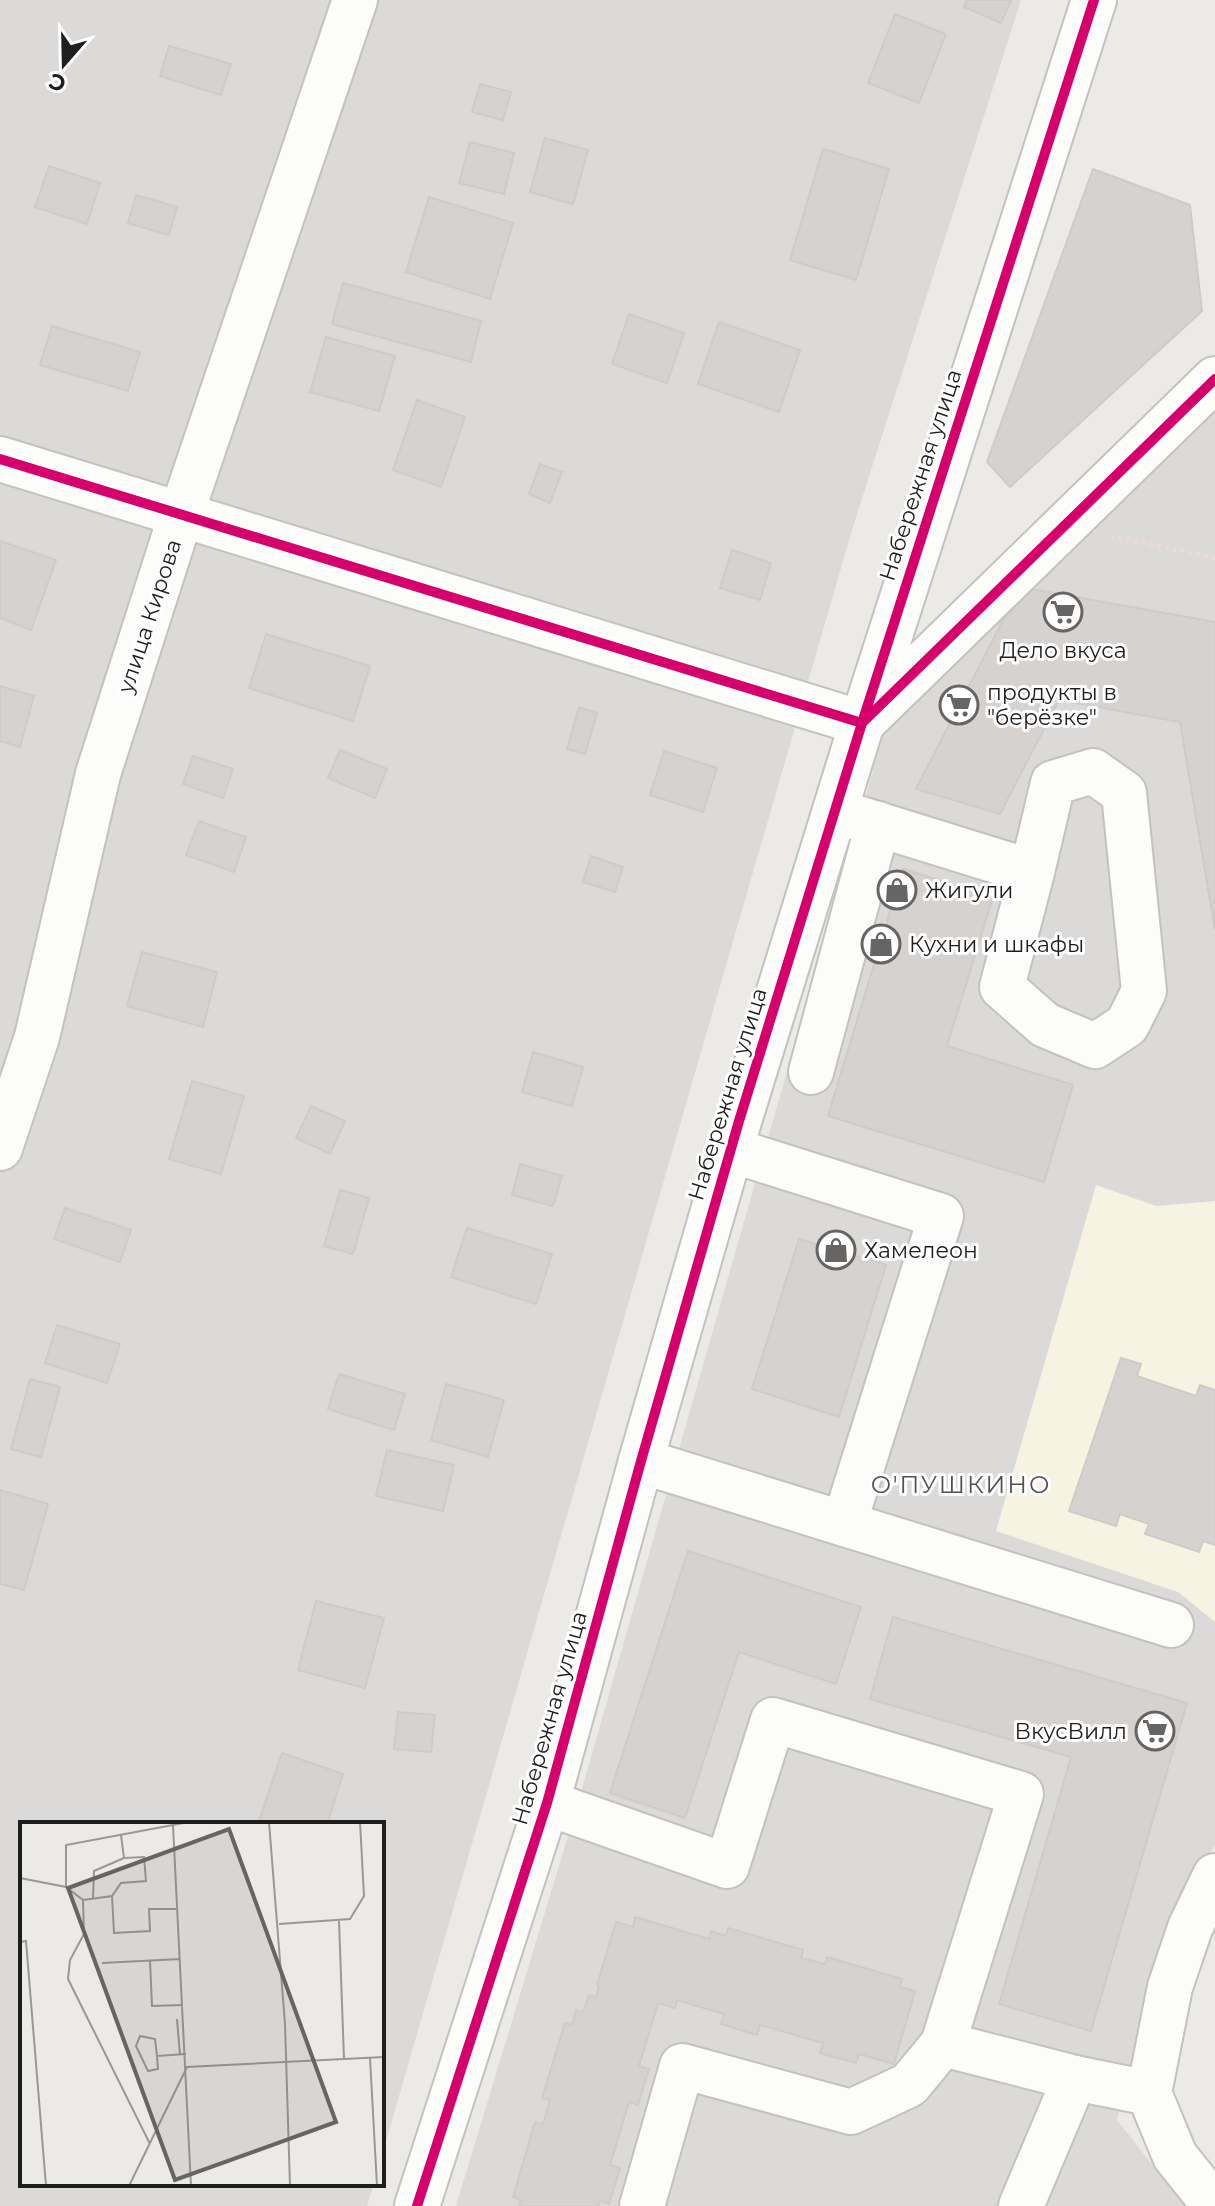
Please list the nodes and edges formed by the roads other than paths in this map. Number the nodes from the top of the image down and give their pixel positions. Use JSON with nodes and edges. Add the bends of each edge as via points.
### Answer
{"nodes":[{"id":1,"x":355,"y":0,"type":"edge"},
{"id":2,"x":1094,"y":0,"type":"edge"},
{"id":3,"x":1215,"y":379,"type":"edge"},
{"id":4,"x":0,"y":459,"type":"edge"},
{"id":5,"x":181,"y":515,"type":"junction"},
{"id":6,"x":862,"y":723,"type":"junction"},
{"id":7,"x":835,"y":811,"type":"junction"},
{"id":8,"x":878,"y":824,"type":"junction"},
{"id":9,"x":1032,"y":872,"type":"junction"},
{"id":10,"x":811,"y":1072,"type":"dead end"},
{"id":11,"x":0,"y":1148,"type":"edge"},
{"id":12,"x":731,"y":1150,"type":"junction"},
{"id":13,"x":641,"y":1461,"type":"junction"},
{"id":14,"x":844,"y":1524,"type":"junction"},
{"id":15,"x":1171,"y":1625,"type":"dead end"},
{"id":16,"x":547,"y":1803,"type":"junction"},
{"id":17,"x":1215,"y":1876,"type":"edge"},
{"id":18,"x":943,"y":2044,"type":"junction"},
{"id":19,"x":1075,"y":2078,"type":"junction"},
{"id":20,"x":1149,"y":2093,"type":"junction"},
{"id":21,"x":417,"y":2206,"type":"edge"},
{"id":22,"x":642,"y":2206,"type":"edge"},
{"id":23,"x":1021,"y":2206,"type":"edge"},
{"id":24,"x":1215,"y":2206,"type":"edge"}],
"edges":[{"from":1,"to":5,"type":"street","name":"улица Кирова"},
{"from":2,"to":6,"type":"street","name":"Набережная улица"},
{"from":3,"to":6,"type":"street"},
{"from":4,"to":5,"type":"street"},
{"from":5,"to":6,"type":"street"},
{"from":5,"to":11,"type":"street","name":"улица Кирова","via":[[98,774],[37,1037]]},
{"from":6,"to":7,"type":"street","name":"Набережная улица"},
{"from":7,"to":8,"type":"street"},
{"from":7,"to":12,"type":"street","name":"Набережная улица"},
{"from":8,"to":9,"type":"street"},
{"from":8,"to":10,"type":"street"},
{"from":9,"to":9,"type":"street","via":[[1002,987],[1045,1025],[1095,1046],[1127,1025],[1144,991],[1124,793],[1093,771],[1053,783]]},
{"from":12,"to":13,"type":"street","name":"Набережная улица"},
{"from":12,"to":14,"type":"street","via":[[941,1216]]},
{"from":13,"to":14,"type":"street"},
{"from":13,"to":16,"type":"street","name":"Набережная улица"},
{"from":14,"to":15,"type":"street"},
{"from":16,"to":18,"type":"street","via":[[727,1866],[773,1720],[1021,1794]]},
{"from":16,"to":21,"type":"street","name":"Набережная улица"},
{"from":17,"to":20,"type":"street","via":[[1170,1987]]},
{"from":18,"to":19,"type":"street"},
{"from":18,"to":22,"type":"street","via":[[909,2085],[851,2112],[682,2066]]},
{"from":19,"to":20,"type":"street"},
{"from":19,"to":23,"type":"street"},
{"from":20,"to":24,"type":"street","via":[[1175,2156]]}]}
